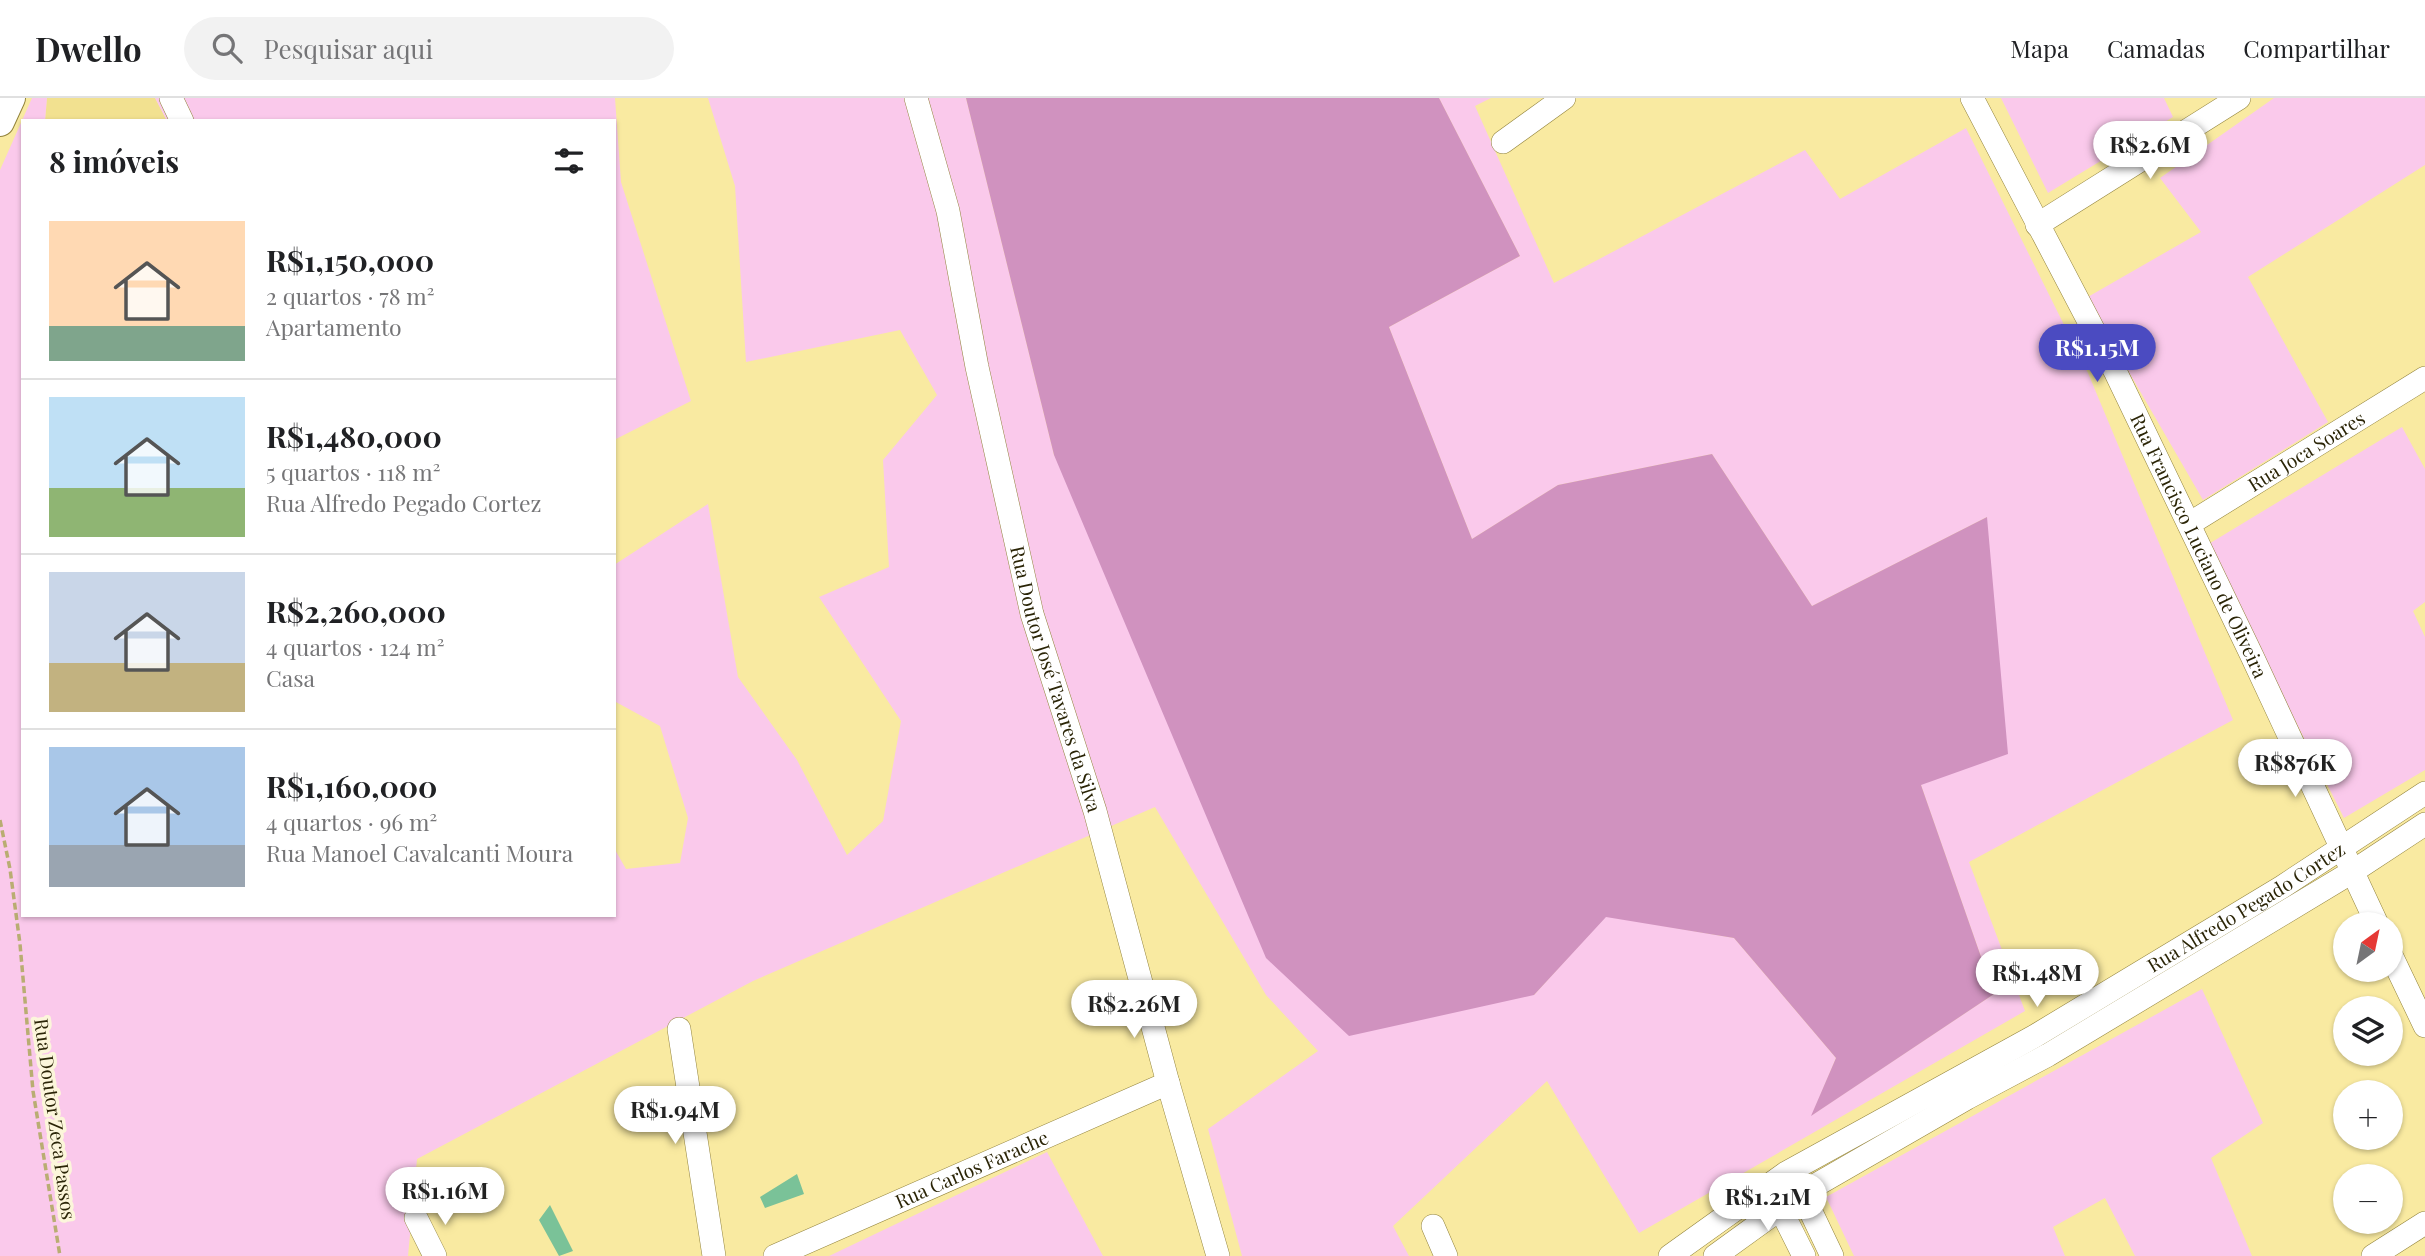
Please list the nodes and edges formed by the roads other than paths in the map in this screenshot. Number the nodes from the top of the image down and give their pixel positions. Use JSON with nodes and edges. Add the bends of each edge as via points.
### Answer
{"nodes":[{"id":1,"x":11,"y":98,"type":"edge"},
{"id":2,"x":170,"y":98,"type":"edge"},
{"id":3,"x":916,"y":98,"type":"edge"},
{"id":4,"x":1564,"y":98,"type":"edge"},
{"id":5,"x":1972,"y":98,"type":"edge"},
{"id":6,"x":2239,"y":98,"type":"edge"},
{"id":7,"x":181,"y":119,"type":"edge"},
{"id":8,"x":0,"y":122,"type":"edge"},
{"id":9,"x":1503,"y":142,"type":"dead end"},
{"id":10,"x":2037,"y":225,"type":"junction"},
{"id":11,"x":2425,"y":378,"type":"edge"},
{"id":12,"x":2189,"y":524,"type":"junction"},
{"id":13,"x":2425,"y":793,"type":"edge"},
{"id":14,"x":2425,"y":824,"type":"edge"},
{"id":15,"x":2341,"y":847,"type":"junction"},
{"id":16,"x":2352,"y":872,"type":"junction"},
{"id":17,"x":2371,"y":912,"type":"edge"},
{"id":18,"x":2403,"y":980,"type":"edge"},
{"id":19,"x":2425,"y":1026,"type":"edge"},
{"id":20,"x":679,"y":1029,"type":"dead end"},
{"id":21,"x":2035,"y":1036,"type":"junction"},
{"id":22,"x":2048,"y":1055,"type":"junction"},
{"id":23,"x":1168,"y":1083,"type":"junction"},
{"id":24,"x":1786,"y":1173,"type":"junction"},
{"id":25,"x":1764,"y":1188,"type":"junction"},
{"id":26,"x":1802,"y":1193,"type":"junction"},
{"id":27,"x":1780,"y":1208,"type":"junction"},
{"id":28,"x":416,"y":1218,"type":"dead end"},
{"id":29,"x":2425,"y":1223,"type":"edge"},
{"id":30,"x":1433,"y":1226,"type":"dead end"},
{"id":31,"x":435,"y":1256,"type":"edge"},
{"id":32,"x":714,"y":1256,"type":"edge"},
{"id":33,"x":775,"y":1256,"type":"edge"},
{"id":34,"x":1218,"y":1256,"type":"edge"},
{"id":35,"x":1446,"y":1256,"type":"edge"},
{"id":36,"x":1670,"y":1256,"type":"edge"},
{"id":37,"x":1715,"y":1256,"type":"edge"},
{"id":38,"x":1804,"y":1256,"type":"edge"},
{"id":39,"x":1832,"y":1256,"type":"edge"},
{"id":40,"x":2373,"y":1256,"type":"edge"}],
"edges":[{"from":1,"to":8,"type":"main road"},
{"from":2,"to":7,"type":"street"},
{"from":3,"to":23,"type":"street","name":"Rua Doutor José Tavares da Silva","via":[[948,211],[1032,614],[1095,811]]},
{"from":4,"to":9,"type":"street"},
{"from":5,"to":10,"type":"street","name":"Rua Francisco Luciano de Oliveira"},
{"from":6,"to":10,"type":"street"},
{"from":10,"to":12,"type":"street","name":"Rua Francisco Luciano de Oliveira"},
{"from":11,"to":12,"type":"street","name":"Rua Joca Soares"},
{"from":12,"to":15,"type":"street","name":"Rua Francisco Luciano de Oliveira"},
{"from":13,"to":15,"type":"street","name":"Rua Alfredo Pegado Cortez"},
{"from":14,"to":16,"type":"street","name":"Rua Alfredo Pegado Cortez"},
{"from":15,"to":16,"type":"street","name":"Rua Francisco Luciano de Oliveira"},
{"from":15,"to":21,"type":"street","name":"Rua Alfredo Pegado Cortez","via":[[2283,887]]},
{"from":16,"to":17,"type":"street","name":"Rua Francisco Luciano de Oliveira"},
{"from":16,"to":22,"type":"street","name":"Rua Alfredo Pegado Cortez"},
{"from":18,"to":19,"type":"street"},
{"from":20,"to":32,"type":"street"},
{"from":21,"to":22,"type":"street"},
{"from":21,"to":24,"type":"street","name":"Rua Alfredo Pegado Cortez"},
{"from":22,"to":26,"type":"street","name":"Rua Alfredo Pegado Cortez"},
{"from":23,"to":33,"type":"street","name":"Rua Carlos Farache"},
{"from":23,"to":34,"type":"street","name":"Rua Doutor José Tavares da Silva"},
{"from":24,"to":25,"type":"street","name":"Rua Alfredo Pegado Cortez"},
{"from":24,"to":26,"type":"street"},
{"from":25,"to":27,"type":"street"},
{"from":25,"to":36,"type":"street","name":"Rua Alfredo Pegado Cortez"},
{"from":26,"to":27,"type":"street","name":"Rua Alfredo Pegado Cortez"},
{"from":26,"to":39,"type":"street"},
{"from":27,"to":37,"type":"street","name":"Rua Alfredo Pegado Cortez"},
{"from":27,"to":38,"type":"street"},
{"from":28,"to":31,"type":"street"},
{"from":29,"to":40,"type":"street"},
{"from":30,"to":35,"type":"street"}]}
